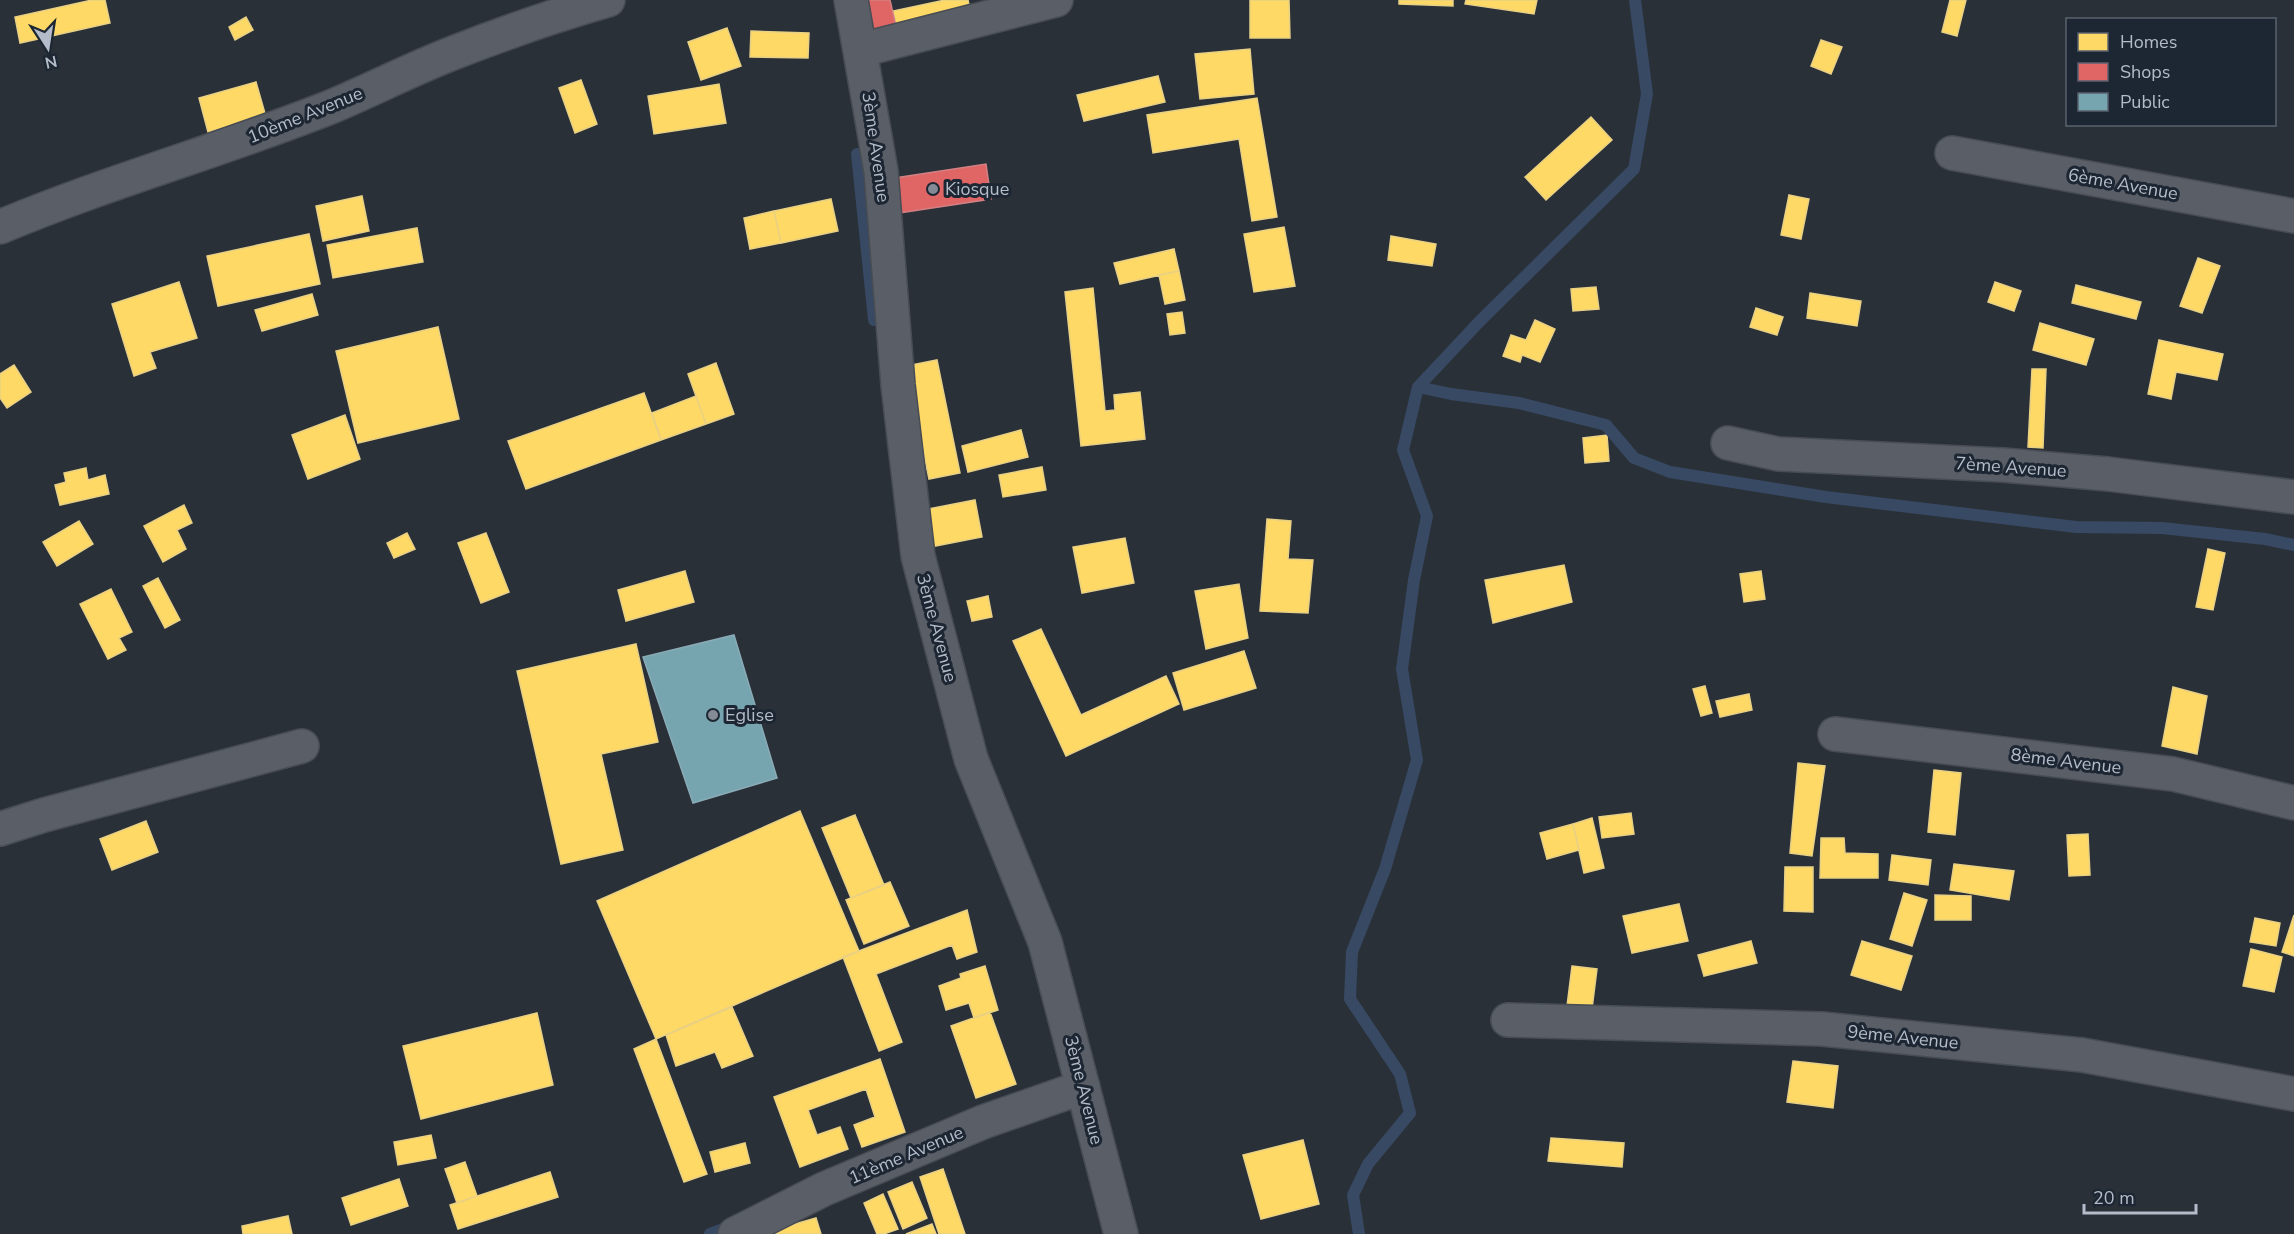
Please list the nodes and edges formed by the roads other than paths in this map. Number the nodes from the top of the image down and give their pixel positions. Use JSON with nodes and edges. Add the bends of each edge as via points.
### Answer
{"nodes":[{"id":1,"x":608,"y":0,"type":"edge"},
{"id":2,"x":851,"y":0,"type":"edge"},
{"id":3,"x":1056,"y":0,"type":"edge"},
{"id":4,"x":861,"y":50,"type":"junction"},
{"id":5,"x":1952,"y":153,"type":"dead end"},
{"id":6,"x":2294,"y":216,"type":"edge"},
{"id":7,"x":0,"y":227,"type":"edge"},
{"id":8,"x":1728,"y":443,"type":"dead end"},
{"id":9,"x":2294,"y":497,"type":"edge"},
{"id":10,"x":1835,"y":734,"type":"dead end"},
{"id":11,"x":302,"y":746,"type":"dead end"},
{"id":12,"x":2294,"y":803,"type":"edge"},
{"id":13,"x":0,"y":829,"type":"edge"},
{"id":14,"x":1508,"y":1020,"type":"dead end"},
{"id":15,"x":1083,"y":1087,"type":"junction"},
{"id":16,"x":2294,"y":1094,"type":"edge"},
{"id":17,"x":735,"y":1234,"type":"edge"},
{"id":18,"x":1120,"y":1234,"type":"edge"}],
"edges":[{"from":1,"to":7,"type":"street","name":"10ème Avenue","via":[[453,52],[334,105]]},
{"from":2,"to":4,"type":"street","name":"3ème Avenue"},
{"from":3,"to":4,"type":"street"},
{"from":4,"to":15,"type":"street","name":"3ème Avenue","via":[[881,171],[898,385],[918,556],[971,759],[1045,942]]},
{"from":5,"to":6,"type":"street","name":"6ème Avenue"},
{"from":8,"to":9,"type":"street","name":"7ème Avenue","via":[[1778,454],[2014,466]]},
{"from":10,"to":12,"type":"street","name":"8ème Avenue","via":[[2173,774]]},
{"from":11,"to":13,"type":"street"},
{"from":14,"to":16,"type":"street","name":"9ème Avenue","via":[[1822,1029],[2082,1055]]},
{"from":15,"to":17,"type":"street","name":"11ème Avenue","via":[[983,1122],[824,1189]]},
{"from":15,"to":18,"type":"street","name":"3ème Avenue"}]}
